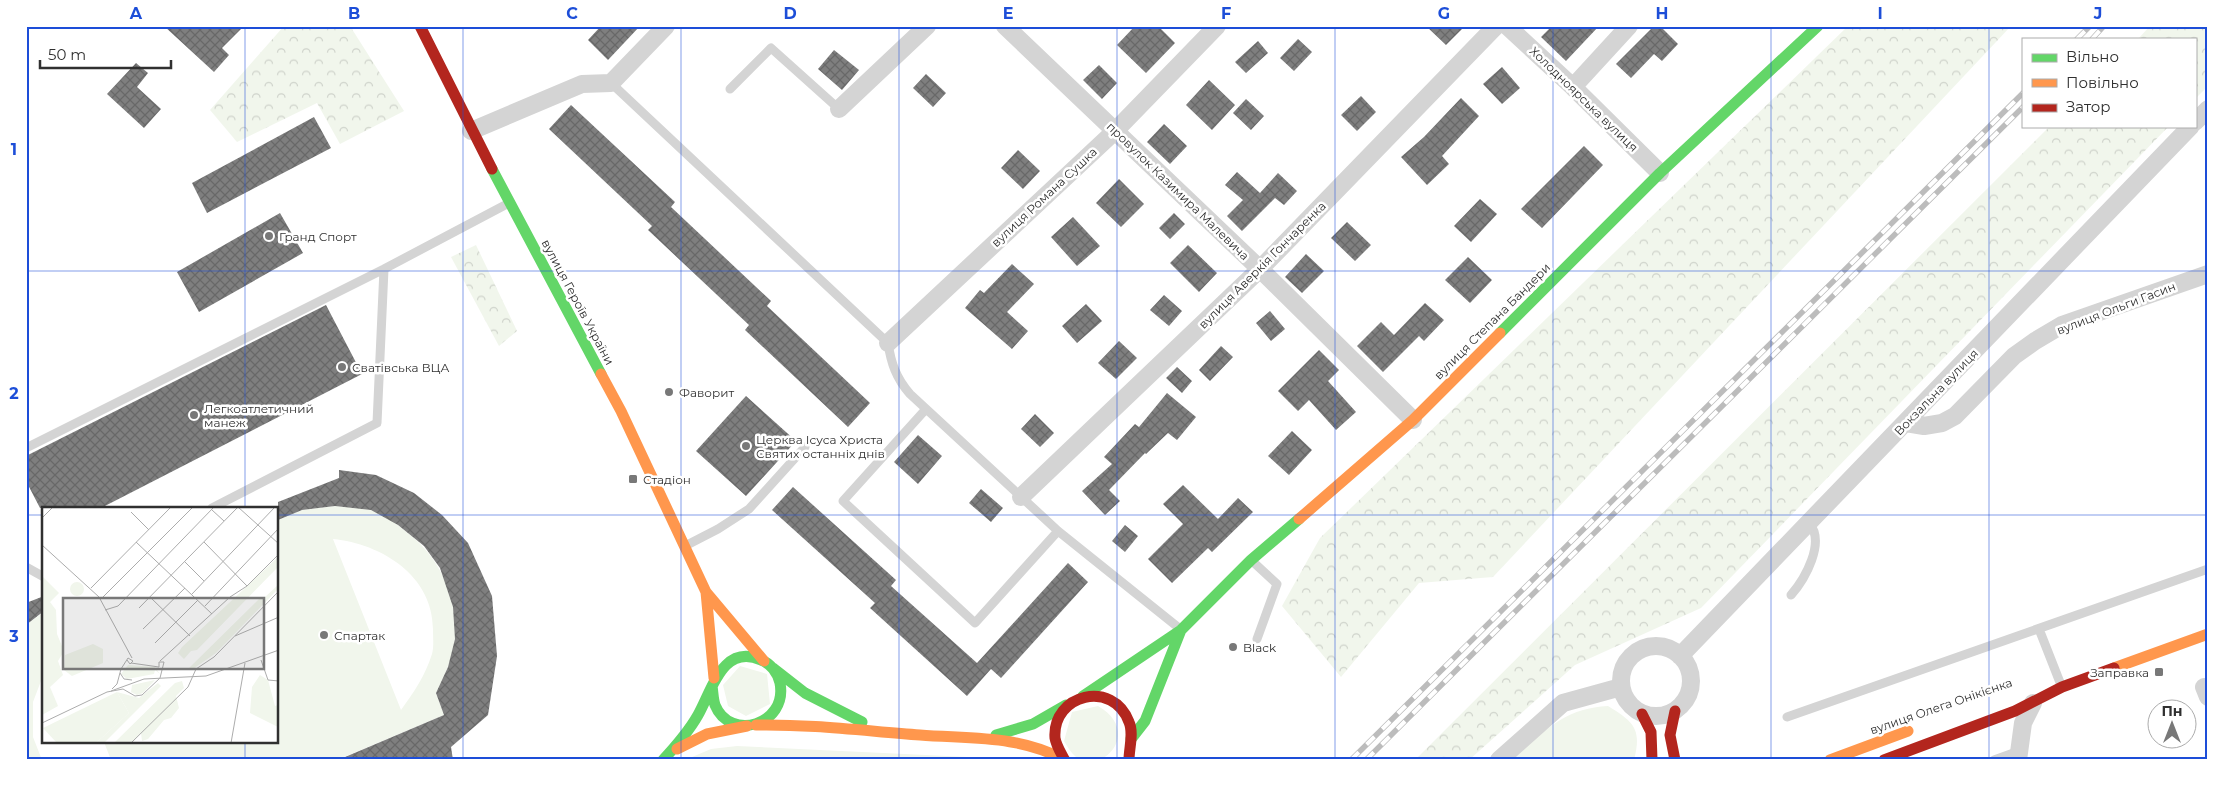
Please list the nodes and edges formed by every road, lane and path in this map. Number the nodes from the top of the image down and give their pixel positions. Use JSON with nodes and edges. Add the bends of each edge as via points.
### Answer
{"nodes":[{"id":1,"x":420,"y":26,"type":"edge"},
{"id":2,"x":666,"y":26,"type":"edge"},
{"id":3,"x":927,"y":26,"type":"edge"},
{"id":4,"x":1005,"y":26,"type":"edge"},
{"id":5,"x":1217,"y":26,"type":"edge"},
{"id":6,"x":1496,"y":26,"type":"edge"},
{"id":7,"x":1507,"y":26,"type":"edge"},
{"id":8,"x":1629,"y":26,"type":"edge"},
{"id":9,"x":1818,"y":26,"type":"edge"},
{"id":10,"x":611,"y":83,"type":"junction"},
{"id":11,"x":1573,"y":87,"type":"junction"},
{"id":12,"x":730,"y":89,"type":"dead end"},
{"id":13,"x":839,"y":109,"type":"joint"},
{"id":14,"x":2208,"y":109,"type":"edge"},
{"id":15,"x":2196,"y":121,"type":"edge"},
{"id":16,"x":2189,"y":128,"type":"edge"},
{"id":17,"x":471,"y":131,"type":"junction"},
{"id":18,"x":1115,"y":131,"type":"junction"},
{"id":19,"x":1660,"y":173,"type":"junction"},
{"id":20,"x":509,"y":203,"type":"junction"},
{"id":21,"x":384,"y":269,"type":"junction"},
{"id":22,"x":1260,"y":269,"type":"junction"},
{"id":23,"x":2208,"y":274,"type":"edge"},
{"id":24,"x":888,"y":343,"type":"junction"},
{"id":25,"x":926,"y":409,"type":"junction"},
{"id":26,"x":1413,"y":420,"type":"junction"},
{"id":27,"x":1906,"y":423,"type":"junction"},
{"id":28,"x":26,"y":448,"type":"edge"},
{"id":29,"x":805,"y":448,"type":"dead end"},
{"id":30,"x":1022,"y":496,"type":"junction"},
{"id":31,"x":214,"y":507,"type":"edge"},
{"id":32,"x":1809,"y":523,"type":"junction"},
{"id":33,"x":1058,"y":531,"type":"junction"},
{"id":34,"x":683,"y":547,"type":"junction"},
{"id":35,"x":1251,"y":560,"type":"junction"},
{"id":36,"x":26,"y":567,"type":"edge"},
{"id":37,"x":2208,"y":569,"type":"edge"},
{"id":38,"x":42,"y":575,"type":"edge"},
{"id":39,"x":706,"y":592,"type":"junction"},
{"id":40,"x":1791,"y":595,"type":"dead end"},
{"id":41,"x":2039,"y":629,"type":"junction"},
{"id":42,"x":1181,"y":630,"type":"junction"},
{"id":43,"x":2208,"y":634,"type":"edge"},
{"id":44,"x":1257,"y":639,"type":"dead end"},
{"id":45,"x":1680,"y":656,"type":"junction"},
{"id":46,"x":768,"y":664,"type":"junction"},
{"id":47,"x":713,"y":682,"type":"junction"},
{"id":48,"x":1621,"y":687,"type":"junction"},
{"id":49,"x":2062,"y":688,"type":"junction"},
{"id":50,"x":1082,"y":696,"type":"junction"},
{"id":51,"x":2030,"y":697,"type":"junction"},
{"id":52,"x":1068,"y":704,"type":"junction"},
{"id":53,"x":1675,"y":710,"type":"junction"},
{"id":54,"x":1642,"y":714,"type":"junction"},
{"id":55,"x":1787,"y":717,"type":"dead end"},
{"id":56,"x":1983,"y":724,"type":"junction"},
{"id":57,"x":752,"y":726,"type":"junction"},
{"id":58,"x":1920,"y":727,"type":"dead end"},
{"id":59,"x":888,"y":731,"type":"junction"},
{"id":60,"x":984,"y":737,"type":"junction"},
{"id":61,"x":1130,"y":742,"type":"junction"},
{"id":62,"x":2019,"y":752,"type":"edge"},
{"id":63,"x":665,"y":757,"type":"edge"},
{"id":64,"x":1065,"y":759,"type":"edge"},
{"id":65,"x":1120,"y":760,"type":"edge"},
{"id":66,"x":1129,"y":760,"type":"edge"},
{"id":67,"x":1498,"y":760,"type":"edge"},
{"id":68,"x":1652,"y":760,"type":"edge"},
{"id":69,"x":1675,"y":760,"type":"edge"},
{"id":70,"x":1830,"y":760,"type":"edge"},
{"id":71,"x":1884,"y":760,"type":"edge"},
{"id":72,"x":1994,"y":760,"type":"edge"}],
"edges":[{"from":1,"to":17,"type":"main road","name":"вулиця Героїв України"},
{"from":2,"to":10,"type":"street"},
{"from":3,"to":13,"type":"street"},
{"from":4,"to":18,"type":"street","name":"провулок Казимира Малевича"},
{"from":5,"to":18,"type":"street","name":"вулиця Романа Сушка"},
{"from":6,"to":22,"type":"street","name":"вулиця Аверкія Гончаренка"},
{"from":7,"to":11,"type":"street","name":"Холодноярська вулиця"},
{"from":8,"to":11,"type":"street"},
{"from":9,"to":19,"type":"main road","name":"вулиця Степана Бандери"},
{"from":10,"to":17,"type":"street","via":[[582,84]]},
{"from":10,"to":24,"type":"lane"},
{"from":11,"to":19,"type":"street","name":"Холодноярська вулиця"},
{"from":12,"to":13,"type":"lane","via":[[771,48]]},
{"from":14,"to":15,"type":"street"},
{"from":16,"to":27,"type":"street","name":"Вокзальна вулиця"},
{"from":17,"to":20,"type":"main road","name":"вулиця Героїв України"},
{"from":18,"to":22,"type":"street","name":"провулок Казимира Малевича"},
{"from":18,"to":24,"type":"street","name":"вулиця Романа Сушка"},
{"from":19,"to":26,"type":"main road","name":"вулиця Степана Бандери"},
{"from":20,"to":21,"type":"lane"},
{"from":20,"to":34,"type":"main road","name":"вулиця Героїв України","via":[[621,411]]},
{"from":21,"to":28,"type":"lane"},
{"from":21,"to":31,"type":"lane","via":[[377,423]]},
{"from":22,"to":26,"type":"street","name":"провулок Казимира Малевича"},
{"from":22,"to":30,"type":"street","name":"вулиця Аверкія Гончаренка"},
{"from":23,"to":27,"type":"street","name":"вулиця Ольги Гасин","via":[[2062,326],[2014,356],[1955,416],[1942,423],[1924,426]]},
{"from":24,"to":25,"type":"lane","via":[[899,381]]},
{"from":25,"to":30,"type":"lane"},
{"from":25,"to":33,"type":"lane","via":[[842,501],[976,623]]},
{"from":26,"to":35,"type":"main road","name":"вулиця Степана Бандери"},
{"from":27,"to":32,"type":"street","name":"Вокзальна вулиця"},
{"from":29,"to":34,"type":"lane","via":[[749,509]]},
{"from":30,"to":33,"type":"lane"},
{"from":32,"to":40,"type":"lane","via":[[1815,535],[1811,560],[1807,573]]},
{"from":32,"to":45,"type":"street","name":"Вокзальна вулиця"},
{"from":33,"to":42,"type":"lane"},
{"from":34,"to":39,"type":"main road","name":"вулиця Героїв України"},
{"from":35,"to":42,"type":"main road","name":"вулиця Степана Бандери"},
{"from":35,"to":44,"type":"lane","via":[[1276,584]]},
{"from":36,"to":38,"type":"lane"},
{"from":37,"to":41,"type":"lane"},
{"from":39,"to":46,"type":"main road","name":"вулиця Героїв України"},
{"from":39,"to":47,"type":"main road","name":"вулиця Героїв України"},
{"from":41,"to":49,"type":"lane"},
{"from":41,"to":55,"type":"lane"},
{"from":42,"to":50,"type":"main road","name":"вулиця Степана Бандери"},
{"from":42,"to":61,"type":"main road","name":"вулиця Степана Бандери","via":[[1145,721]]},
{"from":43,"to":49,"type":"main road","name":"вулиця Олега Онікієнка"},
{"from":45,"to":48,"type":"street","via":[[1660,647],[1637,651],[1625,664]]},
{"from":45,"to":53,"type":"street","via":[[1689,670],[1690,688],[1687,698]]},
{"from":46,"to":47,"type":"main road","via":[[745,656],[736,658],[727,663]]},
{"from":46,"to":57,"type":"main road","via":[[780,682],[780,700],[772,716]]},
{"from":46,"to":59,"type":"main road","via":[[821,702]]},
{"from":47,"to":57,"type":"main road","via":[[714,703],[718,711],[731,722]]},
{"from":47,"to":63,"type":"main road","via":[[697,716]]},
{"from":48,"to":54,"type":"street","via":[[1628,703]]},
{"from":48,"to":67,"type":"street","via":[[1563,703]]},
{"from":49,"to":51,"type":"main road","name":"вулиця Олега Онікієнка"},
{"from":50,"to":52,"type":"main road","name":"вулиця Степана Бандери"},
{"from":50,"to":61,"type":"main road","via":[[1102,696],[1118,705],[1129,720]]},
{"from":51,"to":56,"type":"main road","name":"вулиця Олега Онікієнка"},
{"from":51,"to":62,"type":"street","via":[[2022,722]]},
{"from":52,"to":60,"type":"main road","name":"вулиця Степана Бандери","via":[[1024,727]]},
{"from":52,"to":64,"type":"main road","via":[[1055,726],[1056,744]]},
{"from":53,"to":54,"type":"street","via":[[1659,716]]},
{"from":53,"to":69,"type":"main road","via":[[1670,738]]},
{"from":54,"to":68,"type":"main road","via":[[1651,732]]},
{"from":56,"to":62,"type":"street","via":[[2002,729]]},
{"from":56,"to":71,"type":"main road","name":"вулиця Олега Онікієнка"},
{"from":57,"to":59,"type":"main road","via":[[812,724]]},
{"from":57,"to":63,"type":"main road","via":[[707,734]]},
{"from":58,"to":70,"type":"main road","name":"вулиця Олега Онікієнка"},
{"from":59,"to":60,"type":"main road"},
{"from":60,"to":64,"type":"main road","via":[[1022,742]]},
{"from":61,"to":65,"type":"main road","name":"вулиця Степана Бандери"},
{"from":61,"to":66,"type":"main road"},
{"from":62,"to":72,"type":"lane"}]}
